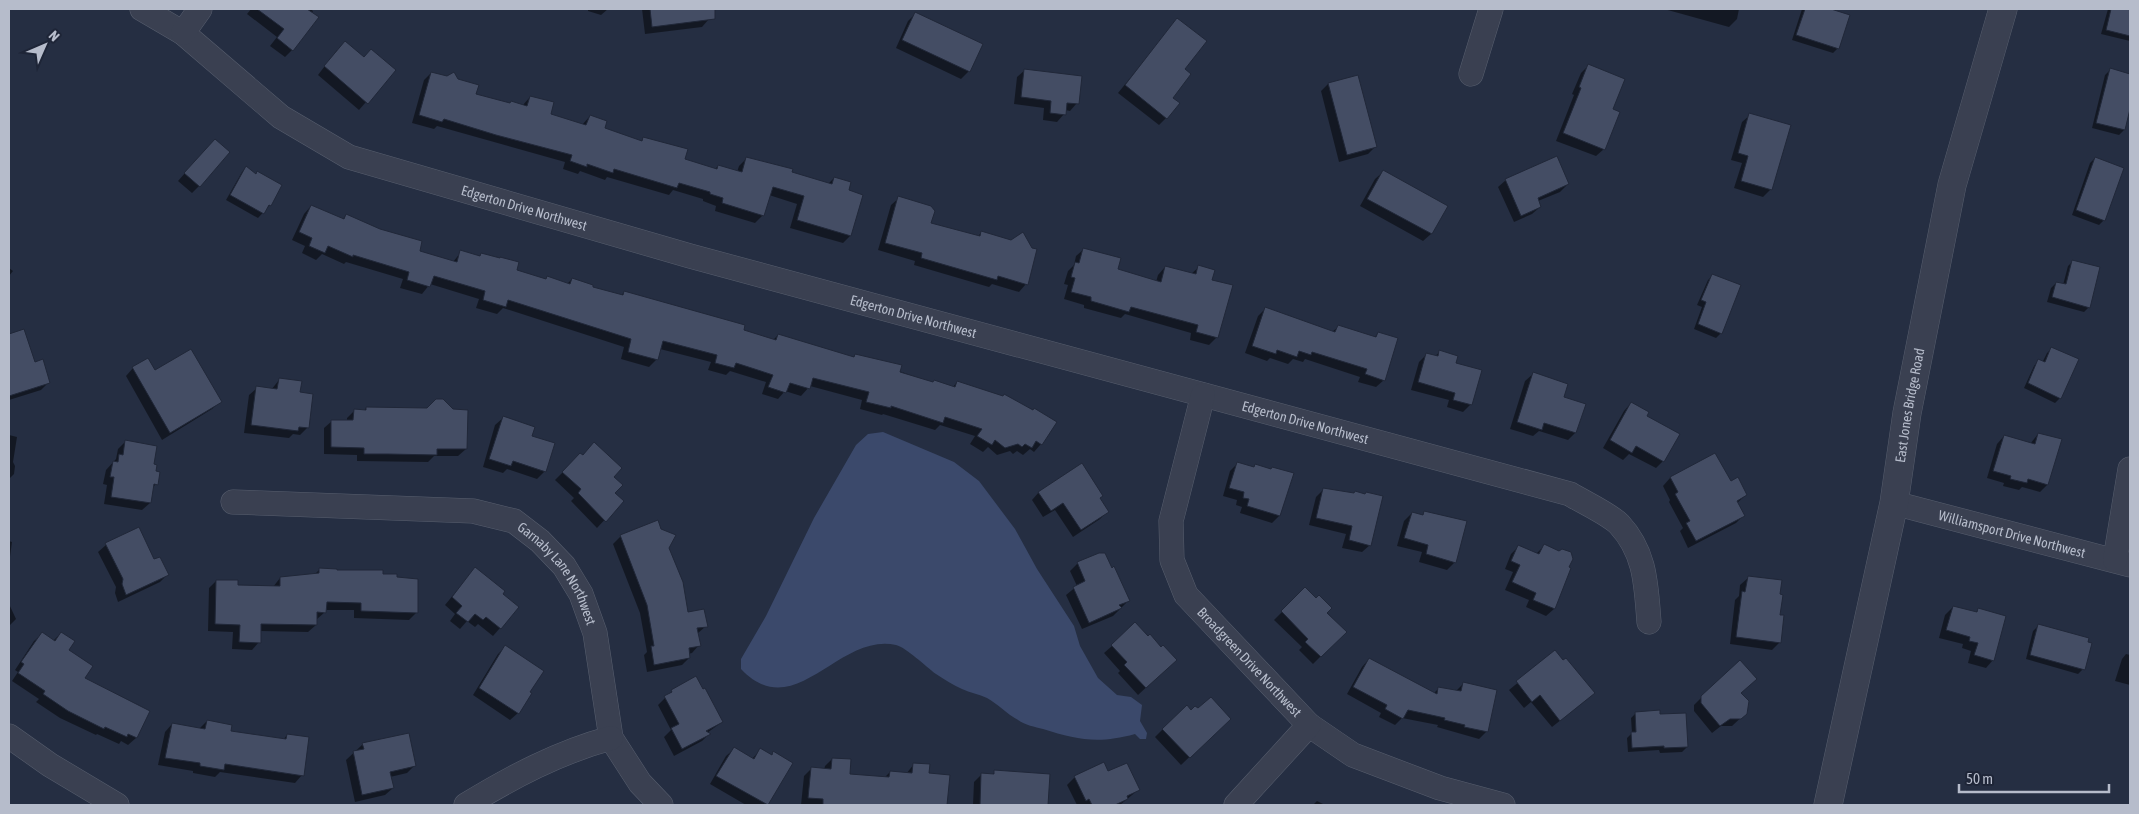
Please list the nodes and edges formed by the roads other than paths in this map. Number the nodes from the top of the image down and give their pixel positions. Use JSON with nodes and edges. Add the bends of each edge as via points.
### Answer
{"nodes":[{"id":1,"x":142,"y":9,"type":"edge"},
{"id":2,"x":200,"y":9,"type":"edge"},
{"id":3,"x":1491,"y":9,"type":"edge"},
{"id":4,"x":2003,"y":9,"type":"edge"},
{"id":5,"x":183,"y":33,"type":"junction"},
{"id":6,"x":1471,"y":74,"type":"dead end"},
{"id":7,"x":1203,"y":395,"type":"junction"},
{"id":8,"x":2130,"y":469,"type":"edge"},
{"id":9,"x":233,"y":502,"type":"dead end"},
{"id":10,"x":1894,"y":503,"type":"junction"},
{"id":11,"x":2123,"y":562,"type":"edge"},
{"id":12,"x":1649,"y":622,"type":"dead end"},
{"id":13,"x":1310,"y":725,"type":"junction"},
{"id":14,"x":9,"y":736,"type":"edge"},
{"id":15,"x":611,"y":738,"type":"junction"},
{"id":16,"x":117,"y":805,"type":"edge"},
{"id":17,"x":466,"y":805,"type":"edge"},
{"id":18,"x":661,"y":805,"type":"edge"},
{"id":19,"x":1236,"y":805,"type":"edge"},
{"id":20,"x":1503,"y":805,"type":"edge"},
{"id":21,"x":1828,"y":805,"type":"edge"}],
"edges":[{"from":1,"to":5,"type":"street","name":"Edgerton Drive Northwest"},
{"from":2,"to":5,"type":"street"},
{"from":3,"to":6,"type":"street"},
{"from":4,"to":10,"type":"street","name":"East Jones Bridge Road","via":[[1952,185]]},
{"from":5,"to":7,"type":"street","name":"Edgerton Drive Northwest","via":[[281,117],[350,157],[690,256]]},
{"from":7,"to":12,"type":"street","name":"Edgerton Drive Northwest","via":[[1570,494],[1618,523],[1634,544],[1645,572]]},
{"from":7,"to":13,"type":"street","name":"Broadgreen Drive Northwest","via":[[1171,521],[1172,560],[1186,595]]},
{"from":8,"to":11,"type":"street"},
{"from":9,"to":15,"type":"street","name":"Garnaby Lane Northwest","via":[[473,511],[514,521],[540,541],[564,566],[581,594],[595,633]]},
{"from":10,"to":11,"type":"street","name":"Williamsport Drive Northwest"},
{"from":10,"to":21,"type":"street","name":"East Jones Bridge Road"},
{"from":13,"to":19,"type":"street"},
{"from":13,"to":20,"type":"street","name":"Broadgreen Drive Northwest","via":[[1353,755],[1440,788]]},
{"from":14,"to":16,"type":"street"},
{"from":15,"to":17,"type":"street","via":[[580,746],[537,765]]},
{"from":15,"to":18,"type":"street","name":"Garnaby Lane Northwest","via":[[640,783]]}]}
